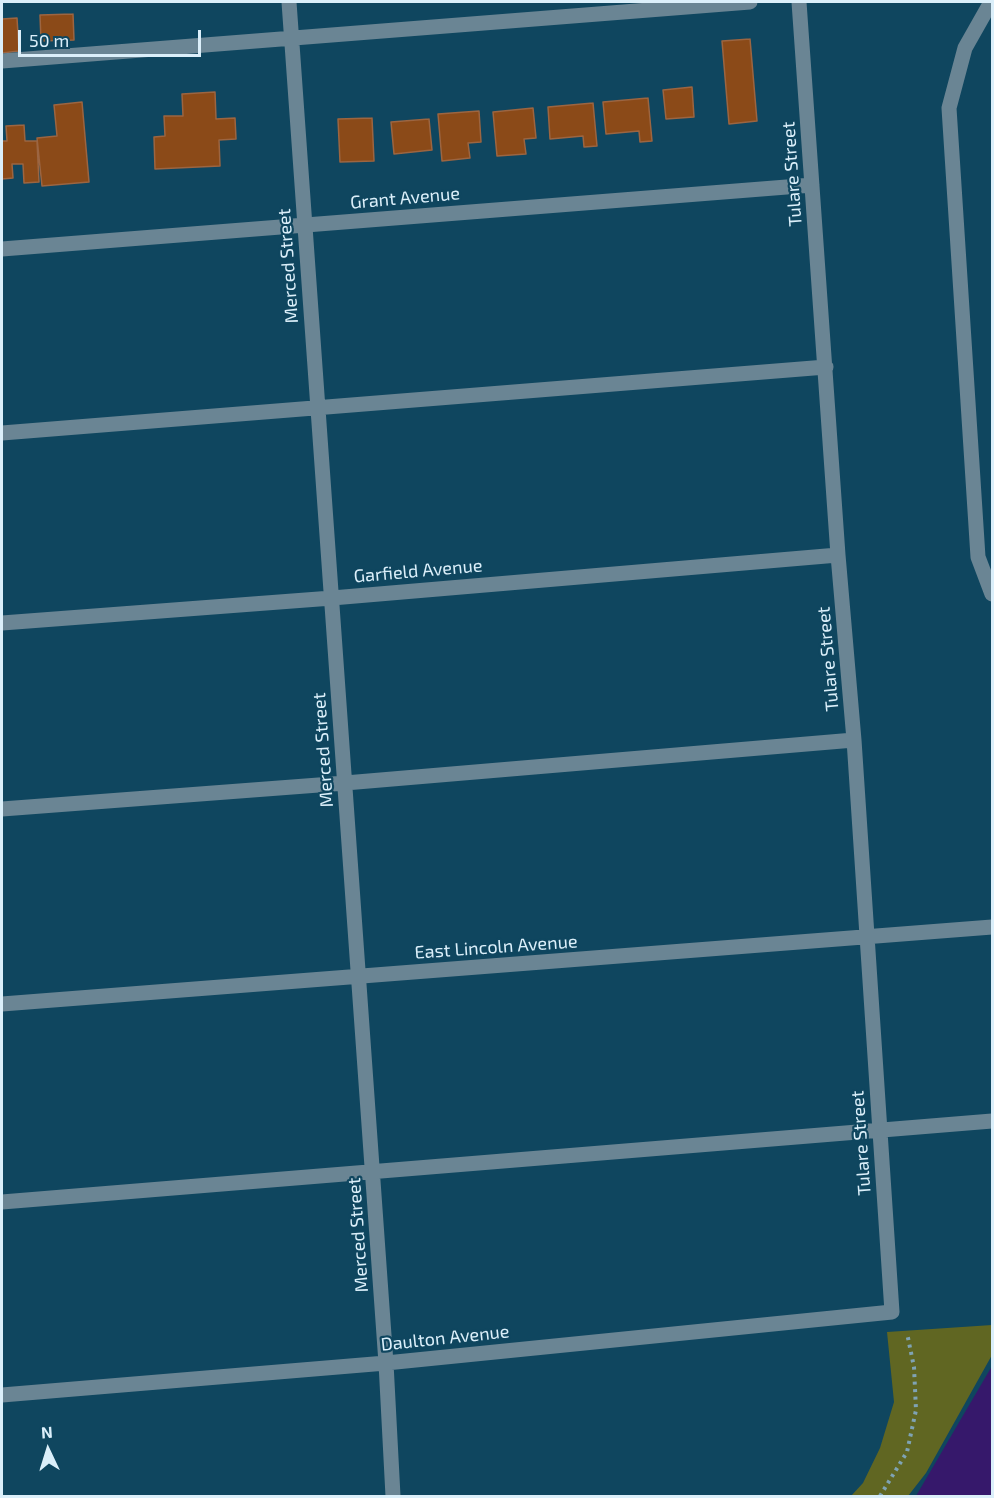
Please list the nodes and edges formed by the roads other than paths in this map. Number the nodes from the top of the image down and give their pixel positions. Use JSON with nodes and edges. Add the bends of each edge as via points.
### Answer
{"nodes":[{"id":1,"x":289,"y":2,"type":"edge"},
{"id":2,"x":750,"y":2,"type":"edge"},
{"id":3,"x":799,"y":2,"type":"edge"},
{"id":4,"x":991,"y":2,"type":"edge"},
{"id":5,"x":292,"y":38,"type":"junction"},
{"id":6,"x":2,"y":62,"type":"edge"},
{"id":7,"x":812,"y":185,"type":"junction"},
{"id":8,"x":305,"y":225,"type":"junction"},
{"id":9,"x":2,"y":249,"type":"edge"},
{"id":10,"x":826,"y":367,"type":"junction"},
{"id":11,"x":318,"y":407,"type":"junction"},
{"id":12,"x":2,"y":432,"type":"edge"},
{"id":13,"x":838,"y":555,"type":"junction"},
{"id":14,"x":993,"y":594,"type":"edge"},
{"id":15,"x":332,"y":598,"type":"junction"},
{"id":16,"x":2,"y":623,"type":"edge"},
{"id":17,"x":854,"y":740,"type":"junction"},
{"id":18,"x":345,"y":783,"type":"junction"},
{"id":19,"x":2,"y":809,"type":"edge"},
{"id":20,"x":993,"y":927,"type":"edge"},
{"id":21,"x":867,"y":938,"type":"junction"},
{"id":22,"x":359,"y":977,"type":"junction"},
{"id":23,"x":2,"y":1004,"type":"edge"},
{"id":24,"x":993,"y":1120,"type":"edge"},
{"id":25,"x":880,"y":1130,"type":"junction"},
{"id":26,"x":373,"y":1172,"type":"junction"},
{"id":27,"x":2,"y":1202,"type":"edge"},
{"id":28,"x":892,"y":1312,"type":"joint"},
{"id":29,"x":386,"y":1363,"type":"junction"},
{"id":30,"x":2,"y":1395,"type":"edge"},
{"id":31,"x":393,"y":1497,"type":"edge"}],
"edges":[{"from":1,"to":5,"type":"street","name":"Merced Street"},
{"from":2,"to":5,"type":"street"},
{"from":3,"to":7,"type":"street","name":"Tulare Street"},
{"from":4,"to":14,"type":"street","via":[[965,48],[949,108],[978,557]]},
{"from":5,"to":6,"type":"street"},
{"from":5,"to":8,"type":"street","name":"Merced Street"},
{"from":7,"to":8,"type":"street","name":"Grant Avenue"},
{"from":7,"to":10,"type":"street","name":"Tulare Street"},
{"from":8,"to":9,"type":"street","name":"Grant Avenue"},
{"from":8,"to":11,"type":"street","name":"Merced Street"},
{"from":10,"to":11,"type":"street"},
{"from":10,"to":13,"type":"street","name":"Tulare Street"},
{"from":11,"to":12,"type":"street"},
{"from":11,"to":15,"type":"street","name":"Merced Street"},
{"from":13,"to":15,"type":"street","name":"Garfield Avenue"},
{"from":13,"to":17,"type":"street","name":"Tulare Street"},
{"from":15,"to":16,"type":"street","name":"Garfield Avenue"},
{"from":15,"to":18,"type":"street","name":"Merced Street"},
{"from":17,"to":18,"type":"street"},
{"from":17,"to":21,"type":"street","name":"Tulare Street"},
{"from":18,"to":19,"type":"street"},
{"from":18,"to":22,"type":"street","name":"Merced Street"},
{"from":20,"to":21,"type":"street","name":"East Lincoln Avenue"},
{"from":21,"to":22,"type":"street","name":"East Lincoln Avenue"},
{"from":21,"to":25,"type":"street","name":"Tulare Street"},
{"from":22,"to":23,"type":"street","name":"East Lincoln Avenue"},
{"from":22,"to":26,"type":"street","name":"Merced Street"},
{"from":24,"to":25,"type":"street"},
{"from":25,"to":26,"type":"street"},
{"from":25,"to":28,"type":"street","name":"Tulare Street"},
{"from":26,"to":27,"type":"street"},
{"from":26,"to":29,"type":"street","name":"Merced Street"},
{"from":28,"to":29,"type":"street","name":"Daulton Avenue"},
{"from":29,"to":30,"type":"street","name":"Daulton Avenue"},
{"from":29,"to":31,"type":"street","name":"Merced Street"}]}
